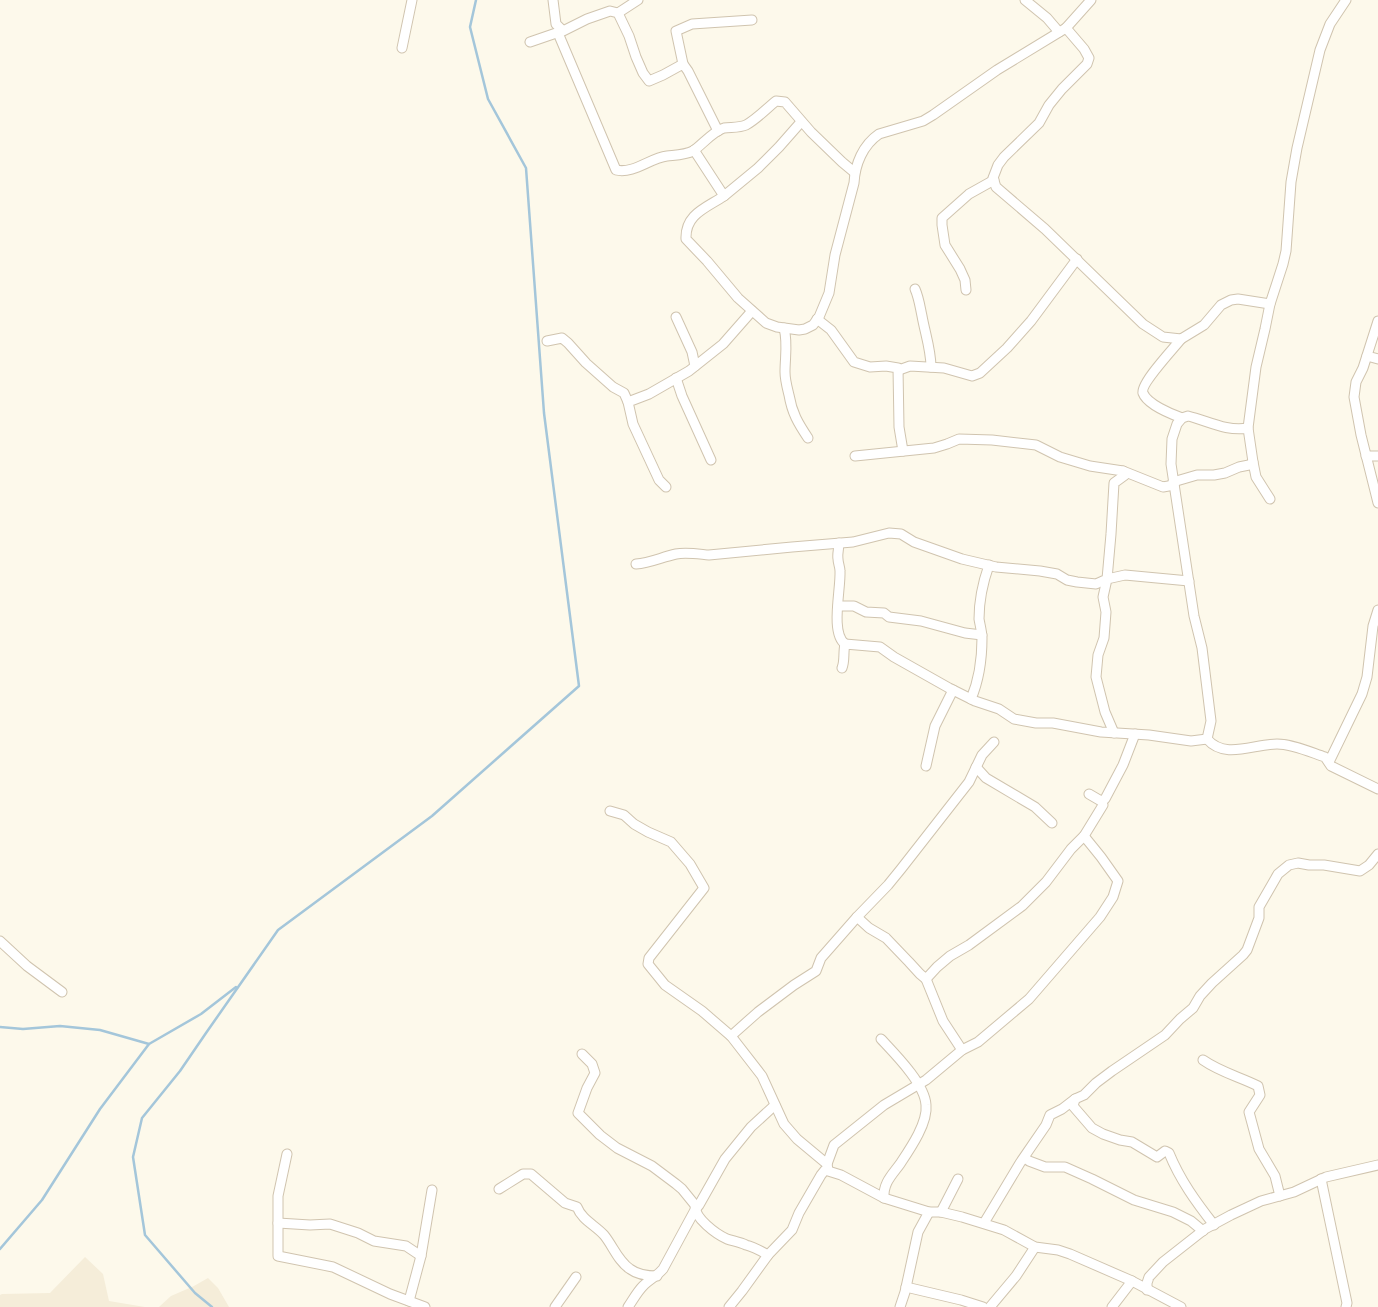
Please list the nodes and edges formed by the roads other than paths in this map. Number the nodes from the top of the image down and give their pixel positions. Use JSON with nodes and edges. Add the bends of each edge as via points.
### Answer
{"nodes":[{"id":1,"x":412,"y":0,"type":"edge"},
{"id":2,"x":553,"y":0,"type":"edge"},
{"id":3,"x":638,"y":0,"type":"edge"},
{"id":4,"x":1025,"y":0,"type":"edge"},
{"id":5,"x":1091,"y":0,"type":"edge"},
{"id":6,"x":1346,"y":0,"type":"edge"},
{"id":7,"x":618,"y":13,"type":"junction"},
{"id":8,"x":752,"y":20,"type":"dead end"},
{"id":9,"x":1062,"y":30,"type":"junction"},
{"id":10,"x":560,"y":32,"type":"junction"},
{"id":11,"x":530,"y":42,"type":"dead end"},
{"id":12,"x":402,"y":48,"type":"dead end"},
{"id":13,"x":683,"y":64,"type":"junction"},
{"id":14,"x":801,"y":122,"type":"junction"},
{"id":15,"x":718,"y":131,"type":"junction"},
{"id":16,"x":694,"y":150,"type":"junction"},
{"id":17,"x":854,"y":172,"type":"junction"},
{"id":18,"x":994,"y":180,"type":"junction"},
{"id":19,"x":724,"y":196,"type":"junction"},
{"id":20,"x":1077,"y":259,"type":"junction"},
{"id":21,"x":915,"y":289,"type":"dead end"},
{"id":22,"x":966,"y":290,"type":"dead end"},
{"id":23,"x":1270,"y":304,"type":"junction"},
{"id":24,"x":752,"y":311,"type":"junction"},
{"id":25,"x":676,"y":317,"type":"dead end"},
{"id":26,"x":817,"y":319,"type":"junction"},
{"id":27,"x":1378,"y":321,"type":"edge"},
{"id":28,"x":784,"y":328,"type":"junction"},
{"id":29,"x":547,"y":340,"type":"dead end"},
{"id":30,"x":1181,"y":340,"type":"junction"},
{"id":31,"x":1367,"y":356,"type":"junction"},
{"id":32,"x":1378,"y":359,"type":"edge"},
{"id":33,"x":695,"y":366,"type":"junction"},
{"id":34,"x":930,"y":367,"type":"junction"},
{"id":35,"x":899,"y":370,"type":"junction"},
{"id":36,"x":676,"y":378,"type":"junction"},
{"id":37,"x":628,"y":402,"type":"junction"},
{"id":38,"x":1182,"y":418,"type":"junction"},
{"id":39,"x":1248,"y":428,"type":"junction"},
{"id":40,"x":808,"y":438,"type":"dead end"},
{"id":41,"x":903,"y":451,"type":"junction"},
{"id":42,"x":855,"y":456,"type":"dead end"},
{"id":43,"x":1366,"y":456,"type":"junction"},
{"id":44,"x":1378,"y":456,"type":"edge"},
{"id":45,"x":711,"y":460,"type":"dead end"},
{"id":46,"x":1253,"y":462,"type":"junction"},
{"id":47,"x":1123,"y":471,"type":"junction"},
{"id":48,"x":1174,"y":484,"type":"junction"},
{"id":49,"x":666,"y":487,"type":"dead end"},
{"id":50,"x":1270,"y":499,"type":"dead end"},
{"id":51,"x":1378,"y":503,"type":"edge"},
{"id":52,"x":838,"y":543,"type":"junction"},
{"id":53,"x":636,"y":564,"type":"dead end"},
{"id":54,"x":989,"y":565,"type":"junction"},
{"id":55,"x":1106,"y":579,"type":"junction"},
{"id":56,"x":1189,"y":581,"type":"junction"},
{"id":57,"x":838,"y":606,"type":"junction"},
{"id":58,"x":1378,"y":610,"type":"edge"},
{"id":59,"x":982,"y":635,"type":"junction"},
{"id":60,"x":845,"y":644,"type":"junction"},
{"id":61,"x":842,"y":668,"type":"dead end"},
{"id":62,"x":953,"y":690,"type":"junction"},
{"id":63,"x":971,"y":699,"type":"junction"},
{"id":64,"x":1114,"y":733,"type":"junction"},
{"id":65,"x":1135,"y":734,"type":"junction"},
{"id":66,"x":1207,"y":739,"type":"junction"},
{"id":67,"x":994,"y":742,"type":"dead end"},
{"id":68,"x":1329,"y":762,"type":"junction"},
{"id":69,"x":926,"y":766,"type":"dead end"},
{"id":70,"x":976,"y":767,"type":"junction"},
{"id":71,"x":1378,"y":788,"type":"edge"},
{"id":72,"x":1088,"y":794,"type":"dead end"},
{"id":73,"x":1103,"y":805,"type":"dead end"},
{"id":74,"x":610,"y":811,"type":"dead end"},
{"id":75,"x":1052,"y":823,"type":"dead end"},
{"id":76,"x":1084,"y":836,"type":"junction"},
{"id":77,"x":1378,"y":854,"type":"edge"},
{"id":78,"x":857,"y":917,"type":"junction"},
{"id":79,"x":0,"y":941,"type":"edge"},
{"id":80,"x":926,"y":979,"type":"junction"},
{"id":81,"x":62,"y":992,"type":"dead end"},
{"id":82,"x":731,"y":1036,"type":"junction"},
{"id":83,"x":881,"y":1039,"type":"dead end"},
{"id":84,"x":962,"y":1050,"type":"junction"},
{"id":85,"x":582,"y":1054,"type":"dead end"},
{"id":86,"x":1203,"y":1060,"type":"dead end"},
{"id":87,"x":919,"y":1084,"type":"junction"},
{"id":88,"x":1075,"y":1099,"type":"junction"},
{"id":89,"x":775,"y":1105,"type":"junction"},
{"id":90,"x":287,"y":1154,"type":"dead end"},
{"id":91,"x":1025,"y":1158,"type":"junction"},
{"id":92,"x":1378,"y":1165,"type":"edge"},
{"id":93,"x":827,"y":1167,"type":"junction"},
{"id":94,"x":958,"y":1179,"type":"dead end"},
{"id":95,"x":1321,"y":1179,"type":"junction"},
{"id":96,"x":498,"y":1189,"type":"dead end"},
{"id":97,"x":432,"y":1190,"type":"dead end"},
{"id":98,"x":1280,"y":1196,"type":"junction"},
{"id":99,"x":884,"y":1198,"type":"junction"},
{"id":100,"x":695,"y":1210,"type":"junction"},
{"id":101,"x":928,"y":1212,"type":"junction"},
{"id":102,"x":941,"y":1212,"type":"junction"},
{"id":103,"x":278,"y":1223,"type":"junction"},
{"id":104,"x":984,"y":1224,"type":"junction"},
{"id":105,"x":1214,"y":1225,"type":"junction"},
{"id":106,"x":1203,"y":1231,"type":"junction"},
{"id":107,"x":1035,"y":1247,"type":"junction"},
{"id":108,"x":768,"y":1255,"type":"junction"},
{"id":109,"x":421,"y":1256,"type":"junction"},
{"id":110,"x":576,"y":1276,"type":"dead end"},
{"id":111,"x":657,"y":1276,"type":"junction"},
{"id":112,"x":1132,"y":1282,"type":"junction"},
{"id":113,"x":906,"y":1287,"type":"junction"},
{"id":114,"x":1148,"y":1290,"type":"junction"},
{"id":115,"x":409,"y":1301,"type":"junction"},
{"id":116,"x":425,"y":1307,"type":"edge"},
{"id":117,"x":555,"y":1307,"type":"edge"},
{"id":118,"x":628,"y":1307,"type":"edge"},
{"id":119,"x":729,"y":1307,"type":"edge"},
{"id":120,"x":900,"y":1307,"type":"edge"},
{"id":121,"x":984,"y":1307,"type":"edge"},
{"id":122,"x":990,"y":1307,"type":"edge"},
{"id":123,"x":1112,"y":1307,"type":"edge"},
{"id":124,"x":1181,"y":1307,"type":"edge"},
{"id":125,"x":1346,"y":1307,"type":"edge"}],
"edges":[{"from":1,"to":12,"type":"street"},
{"from":2,"to":10,"type":"street"},
{"from":3,"to":7,"type":"street"},
{"from":4,"to":9,"type":"street"},
{"from":5,"to":9,"type":"street"},
{"from":6,"to":23,"type":"street","via":[[1330,24],[1320,50],[1292,174],[1286,251]]},
{"from":7,"to":10,"type":"street","via":[[610,11]]},
{"from":7,"to":13,"type":"street","via":[[649,81]]},
{"from":8,"to":13,"type":"street","via":[[692,24],[676,31]]},
{"from":9,"to":17,"type":"street","via":[[923,121],[874,137],[860,155]]},
{"from":9,"to":18,"type":"street","via":[[1089,58],[1087,64],[1062,89],[1039,123],[1004,157]]},
{"from":10,"to":11,"type":"street"},
{"from":10,"to":16,"type":"street","via":[[616,170],[621,172]]},
{"from":13,"to":15,"type":"street"},
{"from":14,"to":15,"type":"street","via":[[785,102],[776,100],[745,126]]},
{"from":14,"to":17,"type":"street"},
{"from":14,"to":19,"type":"street","via":[[758,168]]},
{"from":15,"to":16,"type":"street"},
{"from":16,"to":19,"type":"street"},
{"from":17,"to":26,"type":"street","via":[[829,293]]},
{"from":18,"to":20,"type":"street","via":[[996,187]]},
{"from":18,"to":22,"type":"street","via":[[969,194],[942,218],[945,245],[960,269]]},
{"from":19,"to":24,"type":"street","via":[[692,217],[686,239]]},
{"from":20,"to":30,"type":"street","via":[[1143,324],[1163,337]]},
{"from":20,"to":34,"type":"street","via":[[1031,320],[980,373],[972,376]]},
{"from":21,"to":34,"type":"street","via":[[931,357]]},
{"from":23,"to":30,"type":"street","via":[[1231,300],[1204,325]]},
{"from":23,"to":39,"type":"street","via":[[1256,367]]},
{"from":24,"to":28,"type":"street","via":[[766,324]]},
{"from":24,"to":33,"type":"street","via":[[722,344]]},
{"from":25,"to":33,"type":"street"},
{"from":26,"to":28,"type":"street","via":[[805,329]]},
{"from":26,"to":35,"type":"street","via":[[831,330],[854,362]]},
{"from":27,"to":31,"type":"street"},
{"from":28,"to":40,"type":"street","via":[[785,374],[790,404]]},
{"from":29,"to":37,"type":"street","via":[[562,338],[613,387],[624,393]]},
{"from":30,"to":38,"type":"street","via":[[1148,380],[1143,393],[1168,413]]},
{"from":31,"to":32,"type":"street"},
{"from":31,"to":43,"type":"street","via":[[1356,382],[1354,397]]},
{"from":33,"to":36,"type":"street"},
{"from":34,"to":35,"type":"street","via":[[910,366]]},
{"from":35,"to":41,"type":"street","via":[[899,427]]},
{"from":36,"to":37,"type":"street"},
{"from":36,"to":45,"type":"street"},
{"from":37,"to":49,"type":"street","via":[[633,424],[659,480]]},
{"from":38,"to":39,"type":"street","via":[[1188,416],[1240,430]]},
{"from":38,"to":48,"type":"street","via":[[1172,439]]},
{"from":39,"to":46,"type":"street"},
{"from":41,"to":42,"type":"street"},
{"from":41,"to":47,"type":"street","via":[[934,448],[959,439],[1036,444],[1060,457]]},
{"from":43,"to":44,"type":"street"},
{"from":43,"to":51,"type":"street"},
{"from":46,"to":48,"type":"street","via":[[1224,473],[1197,475]]},
{"from":46,"to":50,"type":"street","via":[[1256,477]]},
{"from":47,"to":48,"type":"street","via":[[1163,487]]},
{"from":47,"to":55,"type":"street","via":[[1124,474],[1114,483]]},
{"from":48,"to":56,"type":"street"},
{"from":52,"to":53,"type":"street","via":[[709,555],[678,554]]},
{"from":52,"to":54,"type":"street","via":[[890,533],[901,534],[932,549]]},
{"from":52,"to":57,"type":"street"},
{"from":54,"to":55,"type":"street","via":[[1057,574],[1076,582],[1096,584]]},
{"from":54,"to":59,"type":"street","via":[[982,584],[979,617]]},
{"from":55,"to":56,"type":"street","via":[[1125,575]]},
{"from":55,"to":64,"type":"street","via":[[1104,638],[1096,677]]},
{"from":56,"to":66,"type":"street","via":[[1209,703],[1211,721]]},
{"from":57,"to":59,"type":"street","via":[[854,606],[866,612],[884,613],[889,617]]},
{"from":57,"to":60,"type":"street","via":[[838,634]]},
{"from":58,"to":68,"type":"street","via":[[1362,694]]},
{"from":59,"to":63,"type":"street","via":[[979,671]]},
{"from":60,"to":61,"type":"street"},
{"from":60,"to":62,"type":"street","via":[[880,647]]},
{"from":62,"to":63,"type":"street"},
{"from":62,"to":69,"type":"street","via":[[935,726]]},
{"from":63,"to":64,"type":"street","via":[[999,709],[1014,719]]},
{"from":64,"to":65,"type":"street"},
{"from":65,"to":66,"type":"street","via":[[1192,741]]},
{"from":65,"to":72,"type":"street","via":[[1124,765],[1104,799],[1101,801]]},
{"from":66,"to":68,"type":"street","via":[[1213,746],[1227,750],[1279,744],[1325,757]]},
{"from":67,"to":70,"type":"street"},
{"from":68,"to":71,"type":"street","via":[[1331,766]]},
{"from":70,"to":75,"type":"street","via":[[986,778],[1034,807]]},
{"from":70,"to":78,"type":"street","via":[[969,782],[901,870]]},
{"from":73,"to":76,"type":"street"},
{"from":74,"to":82,"type":"street","via":[[624,815],[634,824],[671,842],[690,864],[704,888],[649,958],[648,964],[665,985]]},
{"from":76,"to":80,"type":"street","via":[[1022,906],[950,956]]},
{"from":76,"to":84,"type":"street","via":[[1118,881],[1113,897],[1100,918],[1029,999],[978,1042]]},
{"from":77,"to":88,"type":"street","via":[[1360,871],[1324,865],[1289,865],[1278,874],[1259,907],[1259,918],[1243,956],[1212,983],[1193,1008],[1164,1036]]},
{"from":78,"to":80,"type":"street","via":[[886,938]]},
{"from":78,"to":82,"type":"street","via":[[821,958],[816,971],[758,1012]]},
{"from":79,"to":81,"type":"street"},
{"from":80,"to":84,"type":"street","via":[[943,1021]]},
{"from":82,"to":89,"type":"street","via":[[762,1076]]},
{"from":83,"to":87,"type":"street"},
{"from":84,"to":87,"type":"street"},
{"from":85,"to":100,"type":"street","via":[[592,1064],[595,1073],[578,1113],[617,1148],[652,1166],[676,1184],[695,1205]]},
{"from":86,"to":98,"type":"street","via":[[1258,1086],[1260,1095],[1249,1112],[1259,1149],[1275,1176]]},
{"from":87,"to":93,"type":"street","via":[[884,1105],[834,1145]]},
{"from":87,"to":99,"type":"street","via":[[927,1106],[924,1122],[886,1183]]},
{"from":88,"to":91,"type":"street","via":[[1050,1115]]},
{"from":88,"to":105,"type":"street","via":[[1073,1106],[1092,1128],[1132,1142],[1157,1157],[1165,1151],[1169,1153],[1193,1198]]},
{"from":89,"to":93,"type":"street","via":[[784,1124]]},
{"from":89,"to":100,"type":"street","via":[[751,1127],[725,1159]]},
{"from":90,"to":103,"type":"street","via":[[278,1196]]},
{"from":91,"to":104,"type":"street"},
{"from":91,"to":106,"type":"street","via":[[1045,1167],[1065,1168],[1134,1200],[1173,1212]]},
{"from":92,"to":95,"type":"street"},
{"from":93,"to":99,"type":"street"},
{"from":93,"to":108,"type":"street","via":[[792,1230]]},
{"from":94,"to":102,"type":"street"},
{"from":95,"to":98,"type":"street"},
{"from":95,"to":125,"type":"street"},
{"from":96,"to":111,"type":"street","via":[[523,1174],[531,1174],[565,1203],[577,1207],[631,1270]]},
{"from":97,"to":109,"type":"street"},
{"from":98,"to":105,"type":"street","via":[[1261,1201]]},
{"from":99,"to":101,"type":"street"},
{"from":100,"to":108,"type":"street","via":[[716,1233]]},
{"from":100,"to":111,"type":"street"},
{"from":101,"to":102,"type":"street"},
{"from":101,"to":113,"type":"street","via":[[918,1232]]},
{"from":102,"to":104,"type":"street"},
{"from":103,"to":109,"type":"street","via":[[330,1224],[374,1240],[406,1246]]},
{"from":103,"to":115,"type":"street","via":[[278,1256],[333,1267]]},
{"from":104,"to":107,"type":"street","via":[[1004,1230]]},
{"from":105,"to":106,"type":"street"},
{"from":106,"to":114,"type":"street","via":[[1149,1277]]},
{"from":107,"to":112,"type":"street","via":[[1070,1254]]},
{"from":107,"to":122,"type":"street"},
{"from":108,"to":119,"type":"street"},
{"from":109,"to":115,"type":"street"},
{"from":110,"to":117,"type":"street"},
{"from":111,"to":118,"type":"street","via":[[645,1284]]},
{"from":112,"to":114,"type":"street"},
{"from":112,"to":123,"type":"street"},
{"from":113,"to":120,"type":"street"},
{"from":113,"to":121,"type":"street"},
{"from":114,"to":124,"type":"street"},
{"from":115,"to":116,"type":"street"}]}
